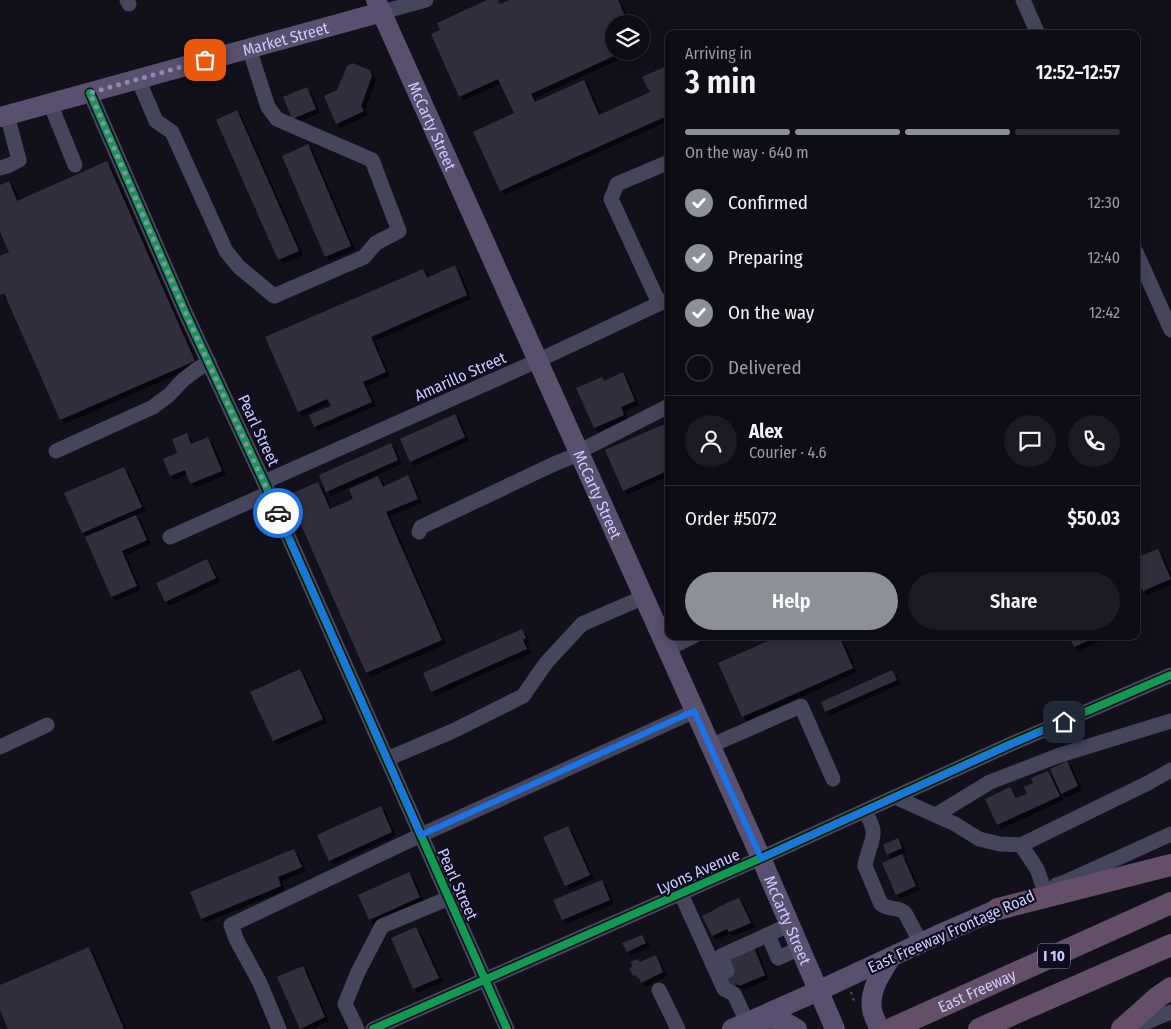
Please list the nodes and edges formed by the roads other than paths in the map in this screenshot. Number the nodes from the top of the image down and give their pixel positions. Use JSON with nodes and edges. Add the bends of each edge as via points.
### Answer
{"nodes":[{"id":1,"x":426,"y":0,"type":"edge"},
{"id":2,"x":1022,"y":0,"type":"edge"},
{"id":3,"x":379,"y":6,"type":"edge"},
{"id":4,"x":1036,"y":30,"type":"edge"},
{"id":5,"x":249,"y":48,"type":"junction"},
{"id":6,"x":138,"y":79,"type":"junction"},
{"id":7,"x":90,"y":93,"type":"junction"},
{"id":8,"x":50,"y":104,"type":"junction"},
{"id":9,"x":3,"y":116,"type":"edge"},
{"id":10,"x":665,"y":164,"type":"edge"},
{"id":11,"x":75,"y":165,"type":"dead end"},
{"id":12,"x":0,"y":168,"type":"edge"},
{"id":13,"x":1140,"y":261,"type":"edge"},
{"id":14,"x":664,"y":301,"type":"edge"},
{"id":15,"x":1171,"y":330,"type":"edge"},
{"id":16,"x":537,"y":360,"type":"junction"},
{"id":17,"x":209,"y":362,"type":"junction"},
{"id":18,"x":665,"y":408,"type":"edge"},
{"id":19,"x":56,"y":451,"type":"dead end"},
{"id":20,"x":579,"y":453,"type":"junction"},
{"id":21,"x":266,"y":488,"type":"junction"},
{"id":22,"x":419,"y":532,"type":"dead end"},
{"id":23,"x":170,"y":537,"type":"dead end"},
{"id":24,"x":644,"y":597,"type":"junction"},
{"id":25,"x":686,"y":640,"type":"edge"},
{"id":26,"x":667,"y":649,"type":"junction"},
{"id":27,"x":1171,"y":675,"type":"edge"},
{"id":28,"x":694,"y":711,"type":"junction"},
{"id":29,"x":1171,"y":721,"type":"edge"},
{"id":30,"x":47,"y":725,"type":"dead end"},
{"id":31,"x":710,"y":746,"type":"junction"},
{"id":32,"x":0,"y":747,"type":"edge"},
{"id":33,"x":387,"y":760,"type":"junction"},
{"id":34,"x":1171,"y":770,"type":"edge"},
{"id":35,"x":833,"y":779,"type":"dead end"},
{"id":36,"x":895,"y":797,"type":"junction"},
{"id":37,"x":865,"y":811,"type":"junction"},
{"id":38,"x":936,"y":815,"type":"junction"},
{"id":39,"x":1171,"y":834,"type":"edge"},
{"id":40,"x":421,"y":835,"type":"junction"},
{"id":41,"x":1022,"y":846,"type":"junction"},
{"id":42,"x":761,"y":858,"type":"junction"},
{"id":43,"x":1171,"y":865,"type":"edge"},
{"id":44,"x":1044,"y":888,"type":"junction"},
{"id":45,"x":680,"y":894,"type":"junction"},
{"id":46,"x":449,"y":898,"type":"junction"},
{"id":47,"x":1171,"y":903,"type":"edge"},
{"id":48,"x":998,"y":909,"type":"junction"},
{"id":49,"x":789,"y":925,"type":"junction"},
{"id":50,"x":768,"y":935,"type":"junction"},
{"id":51,"x":920,"y":943,"type":"junction"},
{"id":52,"x":1171,"y":945,"type":"edge"},
{"id":53,"x":800,"y":948,"type":"junction"},
{"id":54,"x":891,"y":957,"type":"junction"},
{"id":55,"x":716,"y":958,"type":"junction"},
{"id":56,"x":727,"y":971,"type":"tunnel mouth"},
{"id":57,"x":485,"y":979,"type":"junction"},
{"id":58,"x":1171,"y":988,"type":"edge"},
{"id":59,"x":659,"y":990,"type":"dead end"},
{"id":60,"x":818,"y":991,"type":"junction"},
{"id":61,"x":1171,"y":1012,"type":"edge"},
{"id":62,"x":743,"y":1024,"type":"edge"},
{"id":63,"x":279,"y":1029,"type":"edge"},
{"id":64,"x":357,"y":1029,"type":"edge"},
{"id":65,"x":373,"y":1029,"type":"edge"},
{"id":66,"x":507,"y":1029,"type":"edge"},
{"id":67,"x":678,"y":1029,"type":"edge"},
{"id":68,"x":797,"y":1029,"type":"edge"},
{"id":69,"x":835,"y":1029,"type":"edge"},
{"id":70,"x":880,"y":1029,"type":"edge"},
{"id":71,"x":891,"y":1029,"type":"edge"},
{"id":72,"x":979,"y":1029,"type":"edge"},
{"id":73,"x":1122,"y":1029,"type":"edge"},
{"id":74,"x":1130,"y":1029,"type":"edge"}],
"edges":[{"from":1,"to":3,"type":"street","name":"Market Street"},
{"from":2,"to":4,"type":"street"},
{"from":3,"to":5,"type":"main road","name":"Market Street"},
{"from":3,"to":16,"type":"main road","name":"McCarty Street"},
{"from":5,"to":6,"type":"main road","name":"Market Street"},
{"from":5,"to":6,"type":"street","via":[[268,107],[277,119],[372,160],[399,230],[376,243],[364,257],[274,296],[239,267],[226,251],[172,132],[156,121]]},
{"from":6,"to":7,"type":"main road","name":"Market Street"},
{"from":7,"to":8,"type":"main road","name":"Market Street"},
{"from":7,"to":17,"type":"street","name":"Pearl Street"},
{"from":8,"to":9,"type":"main road","name":"Market Street"},
{"from":8,"to":11,"type":"street"},
{"from":9,"to":12,"type":"street","via":[[19,160]]},
{"from":10,"to":14,"type":"street","via":[[617,184],[611,199]]},
{"from":13,"to":15,"type":"street"},
{"from":14,"to":16,"type":"street","name":"Amarillo Street"},
{"from":16,"to":20,"type":"main road","name":"McCarty Street"},
{"from":16,"to":21,"type":"street","name":"Amarillo Street"},
{"from":17,"to":19,"type":"street","via":[[153,407]]},
{"from":17,"to":21,"type":"street","name":"Pearl Street"},
{"from":18,"to":20,"type":"street"},
{"from":20,"to":22,"type":"street","via":[[421,527]]},
{"from":20,"to":24,"type":"main road","name":"McCarty Street"},
{"from":21,"to":23,"type":"street","name":"Amarillo Street"},
{"from":21,"to":33,"type":"street","name":"Pearl Street"},
{"from":24,"to":26,"type":"main road","name":"McCarty Street"},
{"from":24,"to":33,"type":"street","via":[[582,624],[546,663],[523,696]]},
{"from":25,"to":26,"type":"street"},
{"from":26,"to":28,"type":"main road","name":"McCarty Street"},
{"from":27,"to":36,"type":"street","name":"Lyons Avenue"},
{"from":28,"to":31,"type":"main road","name":"McCarty Street"},
{"from":28,"to":40,"type":"street"},
{"from":29,"to":38,"type":"street","via":[[1060,755],[990,782]]},
{"from":30,"to":32,"type":"street"},
{"from":31,"to":35,"type":"street","via":[[801,706]]},
{"from":31,"to":42,"type":"main road","name":"McCarty Street"},
{"from":33,"to":40,"type":"street","name":"Pearl Street"},
{"from":34,"to":41,"type":"street"},
{"from":36,"to":37,"type":"street","name":"Lyons Avenue"},
{"from":36,"to":38,"type":"street"},
{"from":37,"to":42,"type":"street","name":"Lyons Avenue"},
{"from":37,"to":51,"type":"street","via":[[874,832],[865,866],[882,904],[905,913]]},
{"from":38,"to":41,"type":"street","via":[[979,839]]},
{"from":39,"to":44,"type":"street","name":"East Freeway Frontage Road","via":[[1065,882]]},
{"from":40,"to":46,"type":"street","name":"Pearl Street"},
{"from":40,"to":63,"type":"street","via":[[232,925]]},
{"from":41,"to":44,"type":"street","via":[[1037,868]]},
{"from":42,"to":45,"type":"street","name":"Lyons Avenue"},
{"from":42,"to":49,"type":"main road","name":"McCarty Street"},
{"from":43,"to":48,"type":"highway"},
{"from":44,"to":48,"type":"street","name":"East Freeway Frontage Road"},
{"from":45,"to":55,"type":"street"},
{"from":45,"to":57,"type":"street","name":"Lyons Avenue"},
{"from":46,"to":57,"type":"street","name":"Pearl Street"},
{"from":46,"to":64,"type":"street","via":[[382,926],[345,1004]]},
{"from":47,"to":71,"type":"highway","name":"East Freeway","number":"I 10"},
{"from":48,"to":51,"type":"main road","name":"East Freeway Frontage Road"},
{"from":49,"to":50,"type":"street"},
{"from":49,"to":53,"type":"main road","name":"McCarty Street"},
{"from":50,"to":53,"type":"street","via":[[778,958]]},
{"from":50,"to":55,"type":"street"},
{"from":51,"to":54,"type":"main road","name":"East Freeway Frontage Road"},
{"from":52,"to":72,"type":"highway","number":"I 10"},
{"from":53,"to":60,"type":"main road","name":"McCarty Street"},
{"from":54,"to":60,"type":"main road","name":"East Freeway Frontage Road"},
{"from":54,"to":70,"type":"main road","via":[[872,992],[872,1011]]},
{"from":55,"to":56,"type":"street"},
{"from":55,"to":62,"type":"street","via":[[724,989],[734,990]]},
{"from":57,"to":65,"type":"street","name":"Lyons Avenue"},
{"from":57,"to":66,"type":"street","name":"Pearl Street"},
{"from":58,"to":73,"type":"highway"},
{"from":59,"to":67,"type":"street"},
{"from":60,"to":62,"type":"main road","name":"East Freeway Frontage Road"},
{"from":60,"to":69,"type":"main road","name":"McCarty Street"},
{"from":61,"to":74,"type":"street"},
{"from":62,"to":68,"type":"main road","via":[[768,1018],[781,1020]]}]}
